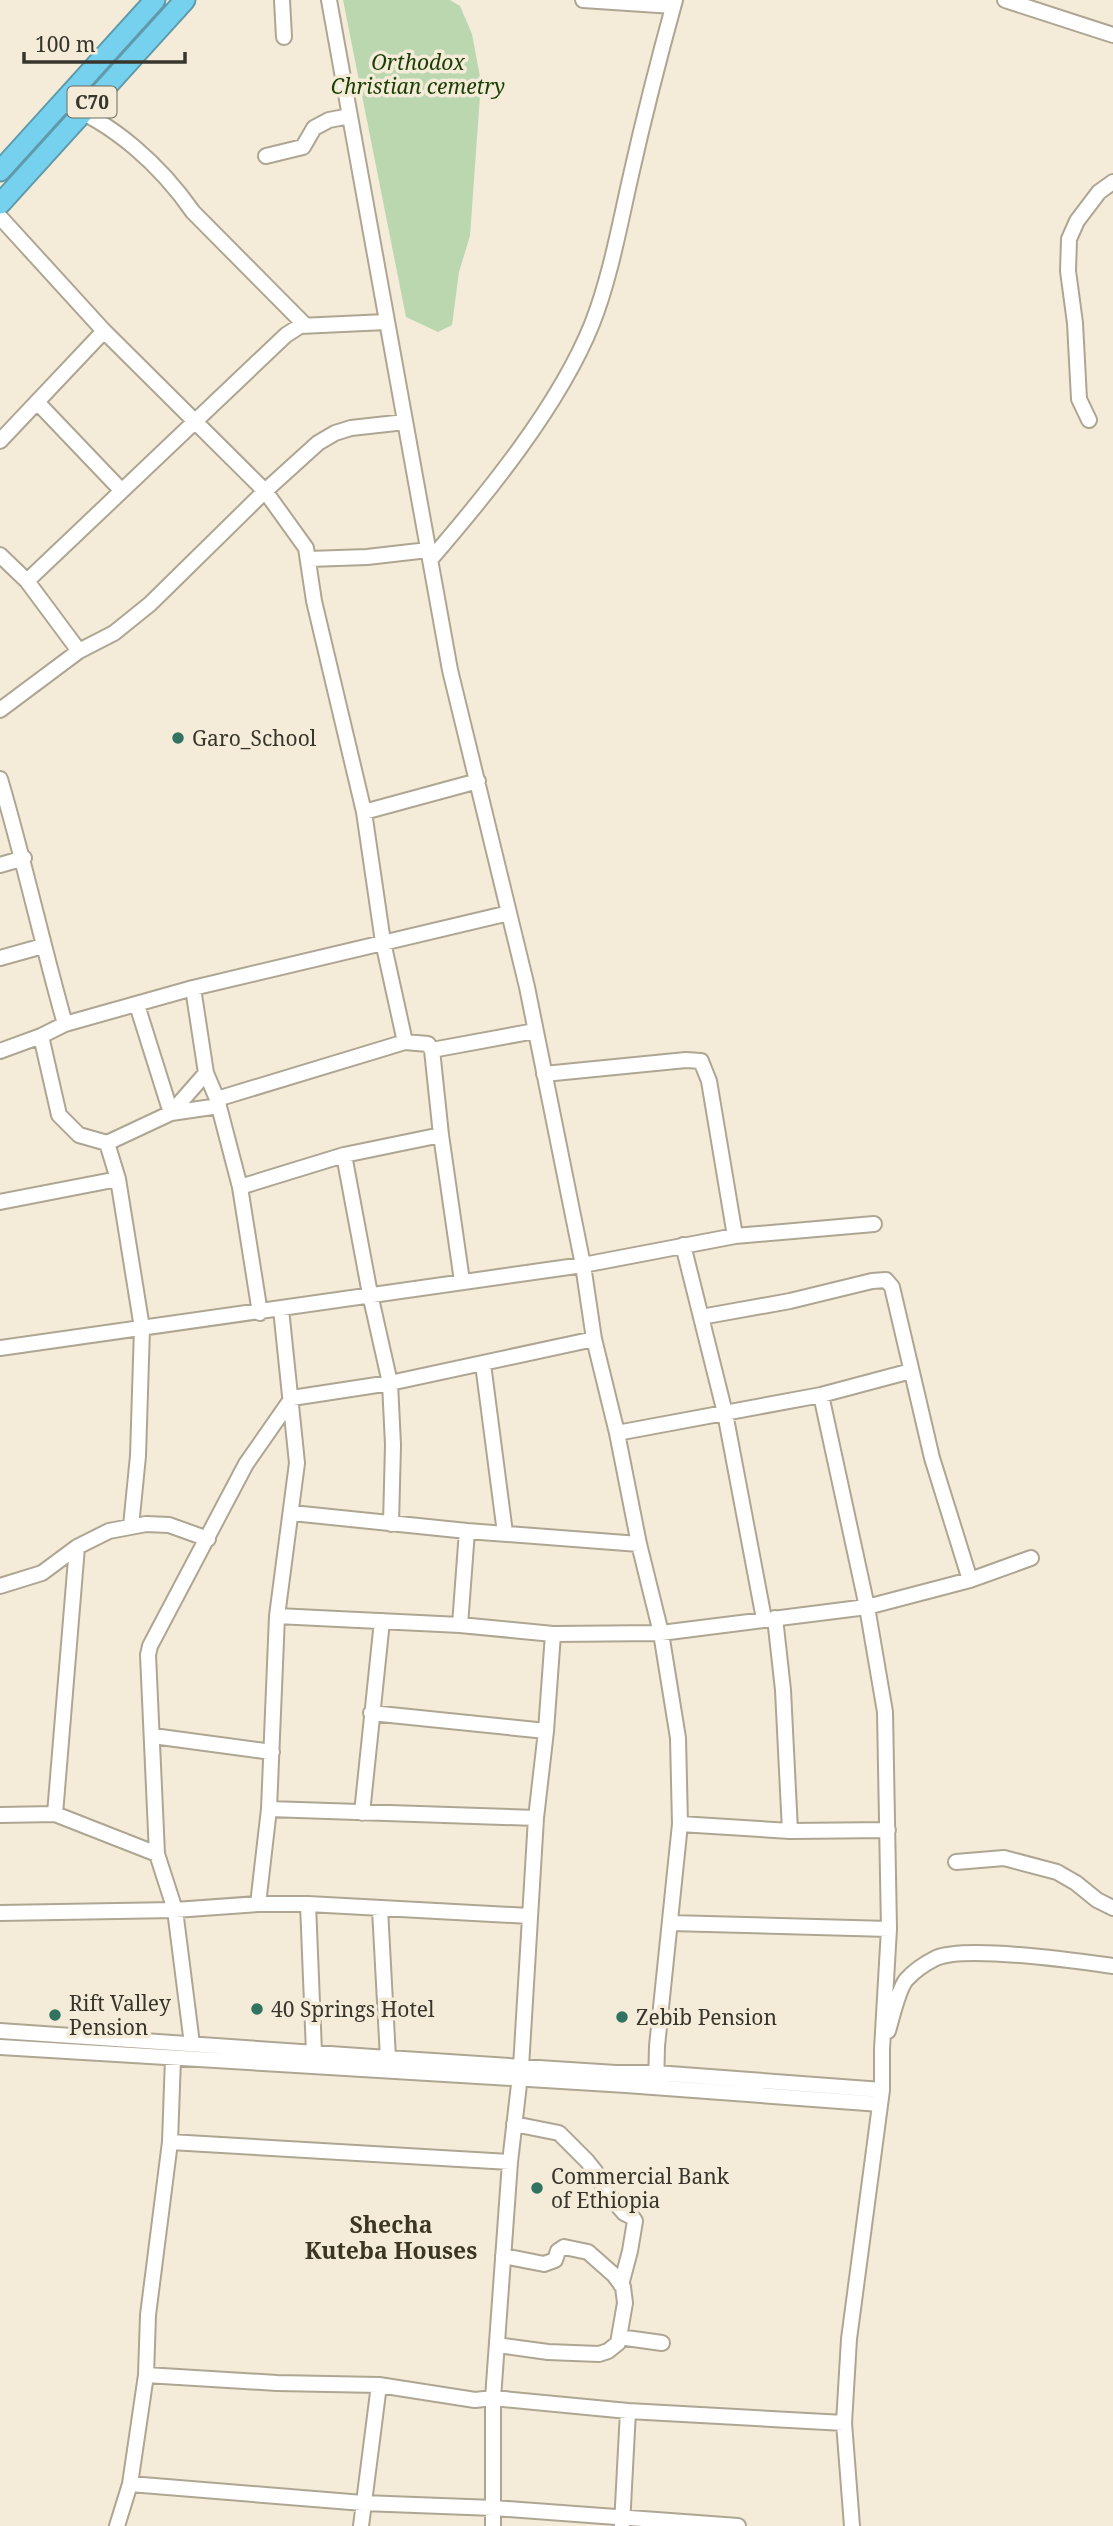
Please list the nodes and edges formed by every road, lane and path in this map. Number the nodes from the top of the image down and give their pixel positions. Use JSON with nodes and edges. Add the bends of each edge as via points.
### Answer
{"nodes":[{"id":1,"x":155,"y":0,"type":"edge"},
{"id":2,"x":185,"y":0,"type":"edge"},
{"id":3,"x":282,"y":0,"type":"edge"},
{"id":4,"x":329,"y":0,"type":"edge"},
{"id":5,"x":583,"y":0,"type":"edge"},
{"id":6,"x":1005,"y":0,"type":"edge"},
{"id":7,"x":674,"y":3,"type":"edge"},
{"id":8,"x":1112,"y":31,"type":"edge"},
{"id":9,"x":284,"y":37,"type":"dead end"},
{"id":10,"x":61,"y":103,"type":"junction"},
{"id":11,"x":84,"y":111,"type":"junction"},
{"id":12,"x":350,"y":116,"type":"junction"},
{"id":13,"x":266,"y":156,"type":"dead end"},
{"id":14,"x":0,"y":171,"type":"edge"},
{"id":15,"x":1113,"y":182,"type":"edge"},
{"id":16,"x":0,"y":204,"type":"edge"},
{"id":17,"x":0,"y":217,"type":"edge"},
{"id":18,"x":386,"y":322,"type":"junction"},
{"id":19,"x":306,"y":326,"type":"junction"},
{"id":20,"x":104,"y":331,"type":"junction"},
{"id":21,"x":37,"y":402,"type":"junction"},
{"id":22,"x":1089,"y":420,"type":"dead end"},
{"id":23,"x":195,"y":422,"type":"junction"},
{"id":24,"x":405,"y":422,"type":"junction"},
{"id":25,"x":0,"y":441,"type":"edge"},
{"id":26,"x":121,"y":489,"type":"junction"},
{"id":27,"x":265,"y":491,"type":"junction"},
{"id":28,"x":0,"y":555,"type":"edge"},
{"id":29,"x":429,"y":555,"type":"junction"},
{"id":30,"x":309,"y":559,"type":"junction"},
{"id":31,"x":27,"y":581,"type":"junction"},
{"id":32,"x":79,"y":651,"type":"junction"},
{"id":33,"x":0,"y":710,"type":"edge"},
{"id":34,"x":0,"y":779,"type":"edge"},
{"id":35,"x":478,"y":781,"type":"junction"},
{"id":36,"x":364,"y":812,"type":"junction"},
{"id":37,"x":23,"y":858,"type":"junction"},
{"id":38,"x":0,"y":866,"type":"edge"},
{"id":39,"x":509,"y":913,"type":"junction"},
{"id":40,"x":383,"y":942,"type":"junction"},
{"id":41,"x":43,"y":946,"type":"junction"},
{"id":42,"x":0,"y":958,"type":"edge"},
{"id":43,"x":193,"y":988,"type":"junction"},
{"id":44,"x":137,"y":1005,"type":"junction"},
{"id":45,"x":65,"y":1024,"type":"junction"},
{"id":46,"x":535,"y":1031,"type":"junction"},
{"id":47,"x":41,"y":1036,"type":"junction"},
{"id":48,"x":405,"y":1042,"type":"junction"},
{"id":49,"x":432,"y":1050,"type":"junction"},
{"id":50,"x":0,"y":1051,"type":"edge"},
{"id":51,"x":206,"y":1073,"type":"junction"},
{"id":52,"x":544,"y":1074,"type":"junction"},
{"id":53,"x":218,"y":1102,"type":"junction"},
{"id":54,"x":171,"y":1113,"type":"junction"},
{"id":55,"x":441,"y":1135,"type":"junction"},
{"id":56,"x":107,"y":1143,"type":"junction"},
{"id":57,"x":344,"y":1155,"type":"junction"},
{"id":58,"x":118,"y":1179,"type":"junction"},
{"id":59,"x":240,"y":1187,"type":"junction"},
{"id":60,"x":0,"y":1202,"type":"edge"},
{"id":61,"x":874,"y":1224,"type":"dead end"},
{"id":62,"x":735,"y":1236,"type":"junction"},
{"id":63,"x":683,"y":1245,"type":"junction"},
{"id":64,"x":583,"y":1265,"type":"junction"},
{"id":65,"x":462,"y":1281,"type":"junction"},
{"id":66,"x":370,"y":1294,"type":"junction"},
{"id":67,"x":281,"y":1309,"type":"junction"},
{"id":68,"x":260,"y":1312,"type":"junction"},
{"id":69,"x":701,"y":1317,"type":"junction"},
{"id":70,"x":142,"y":1328,"type":"junction"},
{"id":71,"x":594,"y":1339,"type":"junction"},
{"id":72,"x":0,"y":1348,"type":"edge"},
{"id":73,"x":483,"y":1364,"type":"junction"},
{"id":74,"x":911,"y":1371,"type":"junction"},
{"id":75,"x":390,"y":1383,"type":"junction"},
{"id":76,"x":821,"y":1395,"type":"junction"},
{"id":77,"x":292,"y":1398,"type":"junction"},
{"id":78,"x":725,"y":1413,"type":"junction"},
{"id":79,"x":617,"y":1433,"type":"junction"},
{"id":80,"x":292,"y":1513,"type":"junction"},
{"id":81,"x":391,"y":1524,"type":"junction"},
{"id":82,"x":131,"y":1526,"type":"junction"},
{"id":83,"x":467,"y":1531,"type":"junction"},
{"id":84,"x":505,"y":1533,"type":"junction"},
{"id":85,"x":208,"y":1539,"type":"junction"},
{"id":86,"x":639,"y":1544,"type":"junction"},
{"id":87,"x":78,"y":1547,"type":"junction"},
{"id":88,"x":1031,"y":1558,"type":"dead end"},
{"id":89,"x":970,"y":1580,"type":"junction"},
{"id":90,"x":0,"y":1586,"type":"edge"},
{"id":91,"x":867,"y":1607,"type":"junction"},
{"id":92,"x":277,"y":1616,"type":"junction"},
{"id":93,"x":770,"y":1619,"type":"junction"},
{"id":94,"x":382,"y":1621,"type":"junction"},
{"id":95,"x":460,"y":1625,"type":"junction"},
{"id":96,"x":661,"y":1633,"type":"junction"},
{"id":97,"x":553,"y":1634,"type":"junction"},
{"id":98,"x":371,"y":1713,"type":"junction"},
{"id":99,"x":546,"y":1731,"type":"junction"},
{"id":100,"x":153,"y":1737,"type":"junction"},
{"id":101,"x":272,"y":1752,"type":"junction"},
{"id":102,"x":269,"y":1809,"type":"junction"},
{"id":103,"x":362,"y":1813,"type":"junction"},
{"id":104,"x":55,"y":1814,"type":"junction"},
{"id":105,"x":0,"y":1815,"type":"edge"},
{"id":106,"x":536,"y":1818,"type":"junction"},
{"id":107,"x":680,"y":1824,"type":"junction"},
{"id":108,"x":888,"y":1830,"type":"junction"},
{"id":109,"x":790,"y":1831,"type":"junction"},
{"id":110,"x":157,"y":1854,"type":"junction"},
{"id":111,"x":956,"y":1862,"type":"dead end"},
{"id":112,"x":258,"y":1904,"type":"junction"},
{"id":113,"x":309,"y":1904,"type":"junction"},
{"id":114,"x":1113,"y":1908,"type":"edge"},
{"id":115,"x":380,"y":1909,"type":"junction"},
{"id":116,"x":175,"y":1910,"type":"junction"},
{"id":117,"x":0,"y":1913,"type":"edge"},
{"id":118,"x":529,"y":1916,"type":"junction"},
{"id":119,"x":670,"y":1923,"type":"junction"},
{"id":120,"x":889,"y":1929,"type":"junction"},
{"id":121,"x":1113,"y":1966,"type":"edge"},
{"id":122,"x":0,"y":2031,"type":"edge"},
{"id":123,"x":192,"y":2044,"type":"junction"},
{"id":124,"x":0,"y":2047,"type":"edge"},
{"id":125,"x":882,"y":2049,"type":"junction"},
{"id":126,"x":314,"y":2052,"type":"junction"},
{"id":127,"x":173,"y":2058,"type":"junction"},
{"id":128,"x":388,"y":2058,"type":"junction"},
{"id":129,"x":520,"y":2073,"type":"junction"},
{"id":130,"x":656,"y":2080,"type":"junction"},
{"id":131,"x":881,"y":2097,"type":"junction"},
{"id":132,"x":514,"y":2124,"type":"junction"},
{"id":133,"x":170,"y":2142,"type":"junction"},
{"id":134,"x":510,"y":2162,"type":"junction"},
{"id":135,"x":503,"y":2256,"type":"junction"},
{"id":136,"x":621,"y":2286,"type":"junction"},
{"id":137,"x":619,"y":2337,"type":"junction"},
{"id":138,"x":662,"y":2343,"type":"dead end"},
{"id":139,"x":497,"y":2345,"type":"junction"},
{"id":140,"x":146,"y":2375,"type":"junction"},
{"id":141,"x":379,"y":2385,"type":"junction"},
{"id":142,"x":493,"y":2399,"type":"junction"},
{"id":143,"x":628,"y":2411,"type":"junction"},
{"id":144,"x":844,"y":2423,"type":"junction"},
{"id":145,"x":130,"y":2484,"type":"junction"},
{"id":146,"x":363,"y":2502,"type":"junction"},
{"id":147,"x":494,"y":2508,"type":"junction"},
{"id":148,"x":622,"y":2522,"type":"edge"},
{"id":149,"x":117,"y":2526,"type":"edge"},
{"id":150,"x":361,"y":2526,"type":"edge"},
{"id":151,"x":493,"y":2526,"type":"edge"},
{"id":152,"x":738,"y":2526,"type":"edge"},
{"id":153,"x":852,"y":2526,"type":"edge"}],
"edges":[{"from":1,"to":10,"type":"highway","number":"C70"},
{"from":2,"to":11,"type":"highway","number":"C70"},
{"from":3,"to":9,"type":"street"},
{"from":4,"to":12,"type":"street"},
{"from":5,"to":7,"type":"street"},
{"from":6,"to":8,"type":"street"},
{"from":7,"to":29,"type":"street","via":[[592,324],[562,384],[529,433],[469,516]]},
{"from":10,"to":11,"type":"street"},
{"from":10,"to":14,"type":"highway","number":"C70"},
{"from":11,"to":16,"type":"highway","number":"C70"},
{"from":11,"to":19,"type":"street","via":[[146,156],[193,212]]},
{"from":12,"to":13,"type":"street","via":[[314,128],[303,146]]},
{"from":12,"to":18,"type":"street"},
{"from":15,"to":22,"type":"street","via":[[1099,192],[1069,239],[1079,399]]},
{"from":17,"to":20,"type":"street"},
{"from":18,"to":19,"type":"street"},
{"from":18,"to":24,"type":"street"},
{"from":19,"to":23,"type":"street","via":[[286,335]]},
{"from":20,"to":21,"type":"street"},
{"from":20,"to":23,"type":"street"},
{"from":21,"to":25,"type":"street"},
{"from":21,"to":26,"type":"street"},
{"from":23,"to":26,"type":"street"},
{"from":23,"to":27,"type":"street"},
{"from":24,"to":27,"type":"street","via":[[335,433]]},
{"from":24,"to":29,"type":"street"},
{"from":26,"to":31,"type":"street"},
{"from":27,"to":30,"type":"street"},
{"from":27,"to":32,"type":"street","via":[[150,604],[114,633]]},
{"from":28,"to":31,"type":"street"},
{"from":29,"to":30,"type":"street"},
{"from":29,"to":35,"type":"street","via":[[450,670]]},
{"from":30,"to":36,"type":"street","via":[[314,601]]},
{"from":31,"to":32,"type":"street"},
{"from":32,"to":33,"type":"street"},
{"from":34,"to":37,"type":"street"},
{"from":35,"to":36,"type":"street"},
{"from":35,"to":39,"type":"street"},
{"from":36,"to":40,"type":"street"},
{"from":37,"to":38,"type":"street"},
{"from":37,"to":41,"type":"street"},
{"from":39,"to":40,"type":"street"},
{"from":39,"to":46,"type":"street"},
{"from":40,"to":43,"type":"street"},
{"from":40,"to":48,"type":"street"},
{"from":41,"to":42,"type":"street"},
{"from":41,"to":45,"type":"street"},
{"from":43,"to":44,"type":"street"},
{"from":43,"to":51,"type":"street"},
{"from":44,"to":45,"type":"street"},
{"from":44,"to":54,"type":"street"},
{"from":45,"to":47,"type":"street"},
{"from":46,"to":49,"type":"street"},
{"from":46,"to":52,"type":"street"},
{"from":47,"to":50,"type":"street"},
{"from":47,"to":56,"type":"street","via":[[59,1115],[79,1135]]},
{"from":48,"to":49,"type":"street","via":[[428,1044]]},
{"from":48,"to":53,"type":"street"},
{"from":49,"to":55,"type":"street"},
{"from":51,"to":53,"type":"street"},
{"from":51,"to":54,"type":"street"},
{"from":52,"to":62,"type":"street","via":[[701,1062],[709,1081]]},
{"from":52,"to":64,"type":"street"},
{"from":53,"to":54,"type":"street"},
{"from":53,"to":59,"type":"street"},
{"from":54,"to":56,"type":"street"},
{"from":55,"to":57,"type":"street"},
{"from":55,"to":65,"type":"street"},
{"from":56,"to":58,"type":"street"},
{"from":57,"to":59,"type":"street"},
{"from":57,"to":66,"type":"street"},
{"from":58,"to":60,"type":"street"},
{"from":58,"to":70,"type":"street"},
{"from":59,"to":68,"type":"street"},
{"from":61,"to":62,"type":"street"},
{"from":62,"to":63,"type":"street"},
{"from":63,"to":64,"type":"street"},
{"from":63,"to":69,"type":"street"},
{"from":64,"to":65,"type":"street"},
{"from":64,"to":71,"type":"street"},
{"from":65,"to":66,"type":"street"},
{"from":66,"to":67,"type":"street"},
{"from":66,"to":75,"type":"street"},
{"from":67,"to":68,"type":"street"},
{"from":67,"to":77,"type":"street"},
{"from":68,"to":70,"type":"street"},
{"from":69,"to":74,"type":"street","via":[[886,1280],[892,1287]]},
{"from":69,"to":78,"type":"street"},
{"from":70,"to":72,"type":"street"},
{"from":70,"to":82,"type":"street"},
{"from":71,"to":73,"type":"street"},
{"from":71,"to":79,"type":"street"},
{"from":73,"to":75,"type":"street"},
{"from":73,"to":84,"type":"street"},
{"from":74,"to":76,"type":"street"},
{"from":74,"to":89,"type":"street"},
{"from":75,"to":77,"type":"street"},
{"from":75,"to":81,"type":"street"},
{"from":76,"to":78,"type":"street"},
{"from":76,"to":91,"type":"street"},
{"from":77,"to":80,"type":"street","via":[[297,1463]]},
{"from":77,"to":85,"type":"street","via":[[246,1464]]},
{"from":78,"to":79,"type":"street"},
{"from":78,"to":93,"type":"street"},
{"from":79,"to":86,"type":"street"},
{"from":80,"to":81,"type":"street"},
{"from":80,"to":92,"type":"street"},
{"from":81,"to":83,"type":"street"},
{"from":82,"to":85,"type":"street","via":[[169,1525]]},
{"from":82,"to":87,"type":"street"},
{"from":83,"to":84,"type":"street"},
{"from":83,"to":95,"type":"street"},
{"from":84,"to":86,"type":"street"},
{"from":85,"to":100,"type":"street","via":[[150,1646]]},
{"from":86,"to":96,"type":"street"},
{"from":87,"to":90,"type":"street","via":[[42,1573]]},
{"from":87,"to":104,"type":"street"},
{"from":88,"to":89,"type":"street"},
{"from":89,"to":91,"type":"street"},
{"from":91,"to":93,"type":"street"},
{"from":91,"to":108,"type":"street","via":[[885,1712]]},
{"from":92,"to":94,"type":"street"},
{"from":92,"to":101,"type":"street"},
{"from":93,"to":96,"type":"street"},
{"from":93,"to":109,"type":"street","via":[[783,1690]]},
{"from":94,"to":95,"type":"street"},
{"from":94,"to":98,"type":"street"},
{"from":95,"to":97,"type":"street"},
{"from":96,"to":97,"type":"street"},
{"from":96,"to":107,"type":"street","via":[[678,1738]]},
{"from":97,"to":99,"type":"street"},
{"from":98,"to":99,"type":"street"},
{"from":98,"to":103,"type":"street"},
{"from":99,"to":106,"type":"street"},
{"from":100,"to":101,"type":"street"},
{"from":100,"to":110,"type":"street"},
{"from":101,"to":102,"type":"street"},
{"from":102,"to":103,"type":"street"},
{"from":102,"to":112,"type":"street"},
{"from":103,"to":106,"type":"street"},
{"from":104,"to":105,"type":"street"},
{"from":104,"to":110,"type":"street"},
{"from":106,"to":118,"type":"street"},
{"from":107,"to":109,"type":"street"},
{"from":107,"to":119,"type":"street"},
{"from":108,"to":109,"type":"street"},
{"from":108,"to":120,"type":"street"},
{"from":110,"to":116,"type":"street"},
{"from":111,"to":114,"type":"street","via":[[1004,1858],[1057,1872]]},
{"from":112,"to":113,"type":"street"},
{"from":112,"to":116,"type":"street"},
{"from":113,"to":115,"type":"street"},
{"from":113,"to":126,"type":"street"},
{"from":115,"to":118,"type":"street"},
{"from":115,"to":128,"type":"street"},
{"from":116,"to":117,"type":"street"},
{"from":116,"to":123,"type":"street"},
{"from":118,"to":129,"type":"street"},
{"from":119,"to":120,"type":"street"},
{"from":119,"to":130,"type":"street"},
{"from":120,"to":125,"type":"street"},
{"from":121,"to":125,"type":"street","via":[[1009,1955],[937,1957],[904,1982]]},
{"from":122,"to":123,"type":"street"},
{"from":123,"to":126,"type":"street"},
{"from":124,"to":127,"type":"street"},
{"from":125,"to":131,"type":"street"},
{"from":126,"to":128,"type":"street"},
{"from":127,"to":129,"type":"street"},
{"from":127,"to":133,"type":"street"},
{"from":128,"to":129,"type":"street"},
{"from":129,"to":130,"type":"street"},
{"from":129,"to":132,"type":"street"},
{"from":130,"to":131,"type":"street"},
{"from":131,"to":144,"type":"street","via":[[849,2339]]},
{"from":132,"to":134,"type":"street"},
{"from":132,"to":136,"type":"street","via":[[559,2133],[635,2221]]},
{"from":133,"to":134,"type":"street"},
{"from":133,"to":140,"type":"street","via":[[148,2315]]},
{"from":134,"to":135,"type":"street"},
{"from":135,"to":136,"type":"street","via":[[544,2264],[555,2260],[564,2247],[588,2252]]},
{"from":135,"to":139,"type":"street"},
{"from":136,"to":137,"type":"street","via":[[625,2303]]},
{"from":137,"to":138,"type":"street"},
{"from":137,"to":139,"type":"street","via":[[614,2347],[599,2354]]},
{"from":139,"to":142,"type":"street"},
{"from":140,"to":141,"type":"street"},
{"from":140,"to":145,"type":"street"},
{"from":141,"to":142,"type":"street"},
{"from":141,"to":146,"type":"street"},
{"from":142,"to":143,"type":"street"},
{"from":142,"to":147,"type":"street"},
{"from":143,"to":144,"type":"street"},
{"from":143,"to":148,"type":"street"},
{"from":144,"to":153,"type":"street"},
{"from":145,"to":146,"type":"street"},
{"from":145,"to":149,"type":"street"},
{"from":146,"to":147,"type":"street"},
{"from":146,"to":150,"type":"street"},
{"from":147,"to":148,"type":"street"},
{"from":147,"to":151,"type":"street"},
{"from":148,"to":152,"type":"street"}]}
